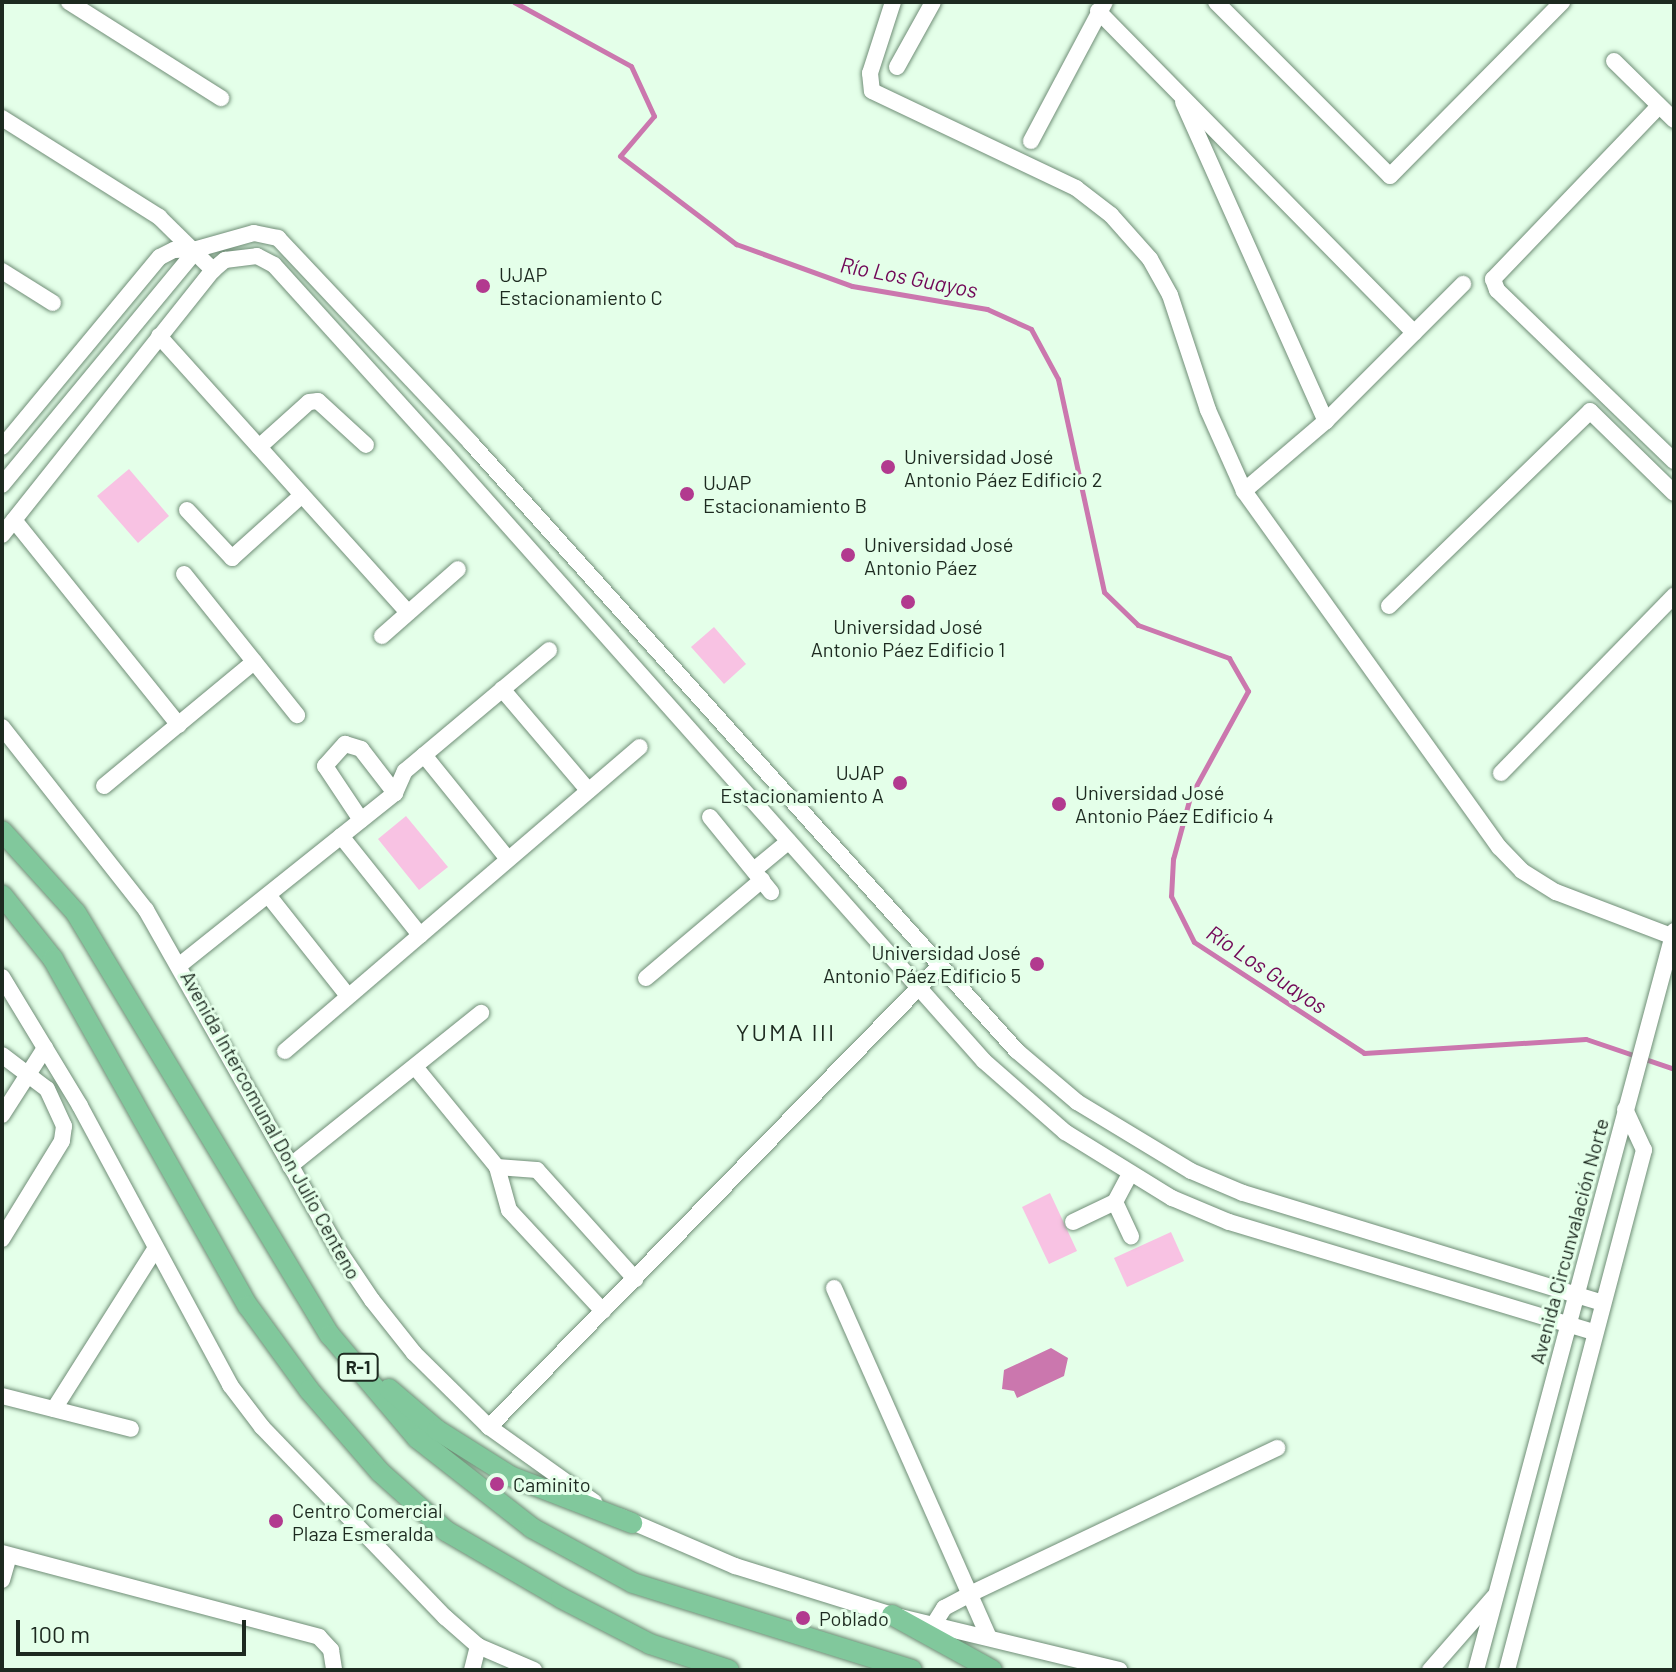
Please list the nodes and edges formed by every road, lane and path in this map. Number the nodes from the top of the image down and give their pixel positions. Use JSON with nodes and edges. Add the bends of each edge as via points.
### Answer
{"nodes":[{"id":1,"x":69,"y":2,"type":"edge"},
{"id":2,"x":893,"y":2,"type":"edge"},
{"id":3,"x":933,"y":2,"type":"edge"},
{"id":4,"x":1216,"y":2,"type":"edge"},
{"id":5,"x":1562,"y":2,"type":"edge"},
{"id":6,"x":1102,"y":6,"type":"edge"},
{"id":7,"x":1614,"y":61,"type":"dead end"},
{"id":8,"x":897,"y":67,"type":"dead end"},
{"id":9,"x":1178,"y":92,"type":"junction"},
{"id":10,"x":221,"y":98,"type":"dead end"},
{"id":11,"x":1659,"y":106,"type":"junction"},
{"id":12,"x":2,"y":118,"type":"edge"},
{"id":13,"x":1674,"y":120,"type":"edge"},
{"id":14,"x":1031,"y":141,"type":"dead end"},
{"id":15,"x":197,"y":249,"type":"junction"},
{"id":16,"x":213,"y":270,"type":"junction"},
{"id":17,"x":2,"y":271,"type":"edge"},
{"id":18,"x":1463,"y":284,"type":"dead end"},
{"id":19,"x":53,"y":303,"type":"dead end"},
{"id":20,"x":1414,"y":333,"type":"junction"},
{"id":21,"x":159,"y":336,"type":"junction"},
{"id":22,"x":1326,"y":421,"type":"junction"},
{"id":23,"x":366,"y":445,"type":"dead end"},
{"id":24,"x":2,"y":447,"type":"edge"},
{"id":25,"x":259,"y":447,"type":"junction"},
{"id":26,"x":1674,"y":461,"type":"edge"},
{"id":27,"x":2,"y":485,"type":"edge"},
{"id":28,"x":1244,"y":491,"type":"junction"},
{"id":29,"x":1674,"y":493,"type":"edge"},
{"id":30,"x":302,"y":495,"type":"junction"},
{"id":31,"x":187,"y":510,"type":"dead end"},
{"id":32,"x":14,"y":520,"type":"junction"},
{"id":33,"x":2,"y":535,"type":"edge"},
{"id":34,"x":458,"y":569,"type":"dead end"},
{"id":35,"x":184,"y":574,"type":"dead end"},
{"id":36,"x":1674,"y":596,"type":"edge"},
{"id":37,"x":1389,"y":606,"type":"dead end"},
{"id":38,"x":408,"y":613,"type":"junction"},
{"id":39,"x":382,"y":636,"type":"dead end"},
{"id":40,"x":549,"y":650,"type":"dead end"},
{"id":41,"x":254,"y":662,"type":"junction"},
{"id":42,"x":502,"y":689,"type":"junction"},
{"id":43,"x":297,"y":715,"type":"dead end"},
{"id":44,"x":179,"y":725,"type":"junction"},
{"id":45,"x":2,"y":727,"type":"edge"},
{"id":46,"x":727,"y":728,"type":"junction"},
{"id":47,"x":640,"y":747,"type":"dead end"},
{"id":48,"x":706,"y":748,"type":"junction"},
{"id":49,"x":424,"y":755,"type":"junction"},
{"id":50,"x":1501,"y":773,"type":"dead end"},
{"id":51,"x":104,"y":786,"type":"dead end"},
{"id":52,"x":588,"y":790,"type":"junction"},
{"id":53,"x":395,"y":793,"type":"junction"},
{"id":54,"x":710,"y":817,"type":"dead end"},
{"id":55,"x":361,"y":820,"type":"junction"},
{"id":56,"x":2,"y":831,"type":"edge"},
{"id":57,"x":341,"y":836,"type":"junction"},
{"id":58,"x":789,"y":841,"type":"junction"},
{"id":59,"x":508,"y":859,"type":"junction"},
{"id":60,"x":762,"y":881,"type":"junction"},
{"id":61,"x":2,"y":895,"type":"edge"},
{"id":62,"x":268,"y":895,"type":"junction"},
{"id":63,"x":420,"y":935,"type":"junction"},
{"id":64,"x":1673,"y":935,"type":"edge"},
{"id":65,"x":181,"y":964,"type":"junction"},
{"id":66,"x":940,"y":966,"type":"junction"},
{"id":67,"x":2,"y":977,"type":"edge"},
{"id":68,"x":646,"y":978,"type":"dead end"},
{"id":69,"x":920,"y":988,"type":"junction"},
{"id":70,"x":348,"y":996,"type":"junction"},
{"id":71,"x":481,"y":1013,"type":"dead end"},
{"id":72,"x":45,"y":1048,"type":"junction"},
{"id":73,"x":285,"y":1051,"type":"dead end"},
{"id":74,"x":2,"y":1055,"type":"edge"},
{"id":75,"x":416,"y":1068,"type":"junction"},
{"id":76,"x":28,"y":1074,"type":"junction"},
{"id":77,"x":1625,"y":1109,"type":"junction"},
{"id":78,"x":2,"y":1115,"type":"edge"},
{"id":79,"x":290,"y":1166,"type":"junction"},
{"id":80,"x":497,"y":1167,"type":"junction"},
{"id":81,"x":1130,"y":1174,"type":"junction"},
{"id":82,"x":1115,"y":1202,"type":"junction"},
{"id":83,"x":1073,"y":1222,"type":"dead end"},
{"id":84,"x":1131,"y":1237,"type":"dead end"},
{"id":85,"x":2,"y":1239,"type":"edge"},
{"id":86,"x":155,"y":1249,"type":"junction"},
{"id":87,"x":635,"y":1279,"type":"junction"},
{"id":88,"x":834,"y":1288,"type":"dead end"},
{"id":89,"x":1575,"y":1295,"type":"junction"},
{"id":90,"x":1603,"y":1303,"type":"junction"},
{"id":91,"x":603,"y":1311,"type":"junction"},
{"id":92,"x":1568,"y":1324,"type":"junction"},
{"id":93,"x":1594,"y":1332,"type":"junction"},
{"id":94,"x":340,"y":1346,"type":"junction"},
{"id":95,"x":2,"y":1396,"type":"edge"},
{"id":96,"x":54,"y":1409,"type":"junction"},
{"id":97,"x":489,"y":1427,"type":"junction"},
{"id":98,"x":131,"y":1429,"type":"dead end"},
{"id":99,"x":1277,"y":1448,"type":"dead end"},
{"id":100,"x":632,"y":1523,"type":"junction"},
{"id":101,"x":5,"y":1555,"type":"edge"},
{"id":102,"x":2,"y":1580,"type":"edge"},
{"id":103,"x":972,"y":1593,"type":"junction"},
{"id":104,"x":1497,"y":1593,"type":"junction"},
{"id":105,"x":892,"y":1615,"type":"junction"},
{"id":106,"x":934,"y":1624,"type":"junction"},
{"id":107,"x":989,"y":1637,"type":"junction"},
{"id":108,"x":478,"y":1646,"type":"junction"},
{"id":109,"x":502,"y":1664,"type":"edge"},
{"id":110,"x":334,"y":1670,"type":"edge"},
{"id":111,"x":472,"y":1670,"type":"edge"},
{"id":112,"x":534,"y":1670,"type":"edge"},
{"id":113,"x":729,"y":1670,"type":"edge"},
{"id":114,"x":912,"y":1670,"type":"edge"},
{"id":115,"x":992,"y":1670,"type":"edge"},
{"id":116,"x":1119,"y":1670,"type":"edge"},
{"id":117,"x":1430,"y":1670,"type":"edge"},
{"id":118,"x":1476,"y":1670,"type":"edge"},
{"id":119,"x":1507,"y":1670,"type":"edge"}],
"edges":[{"from":1,"to":10,"type":"street"},
{"from":2,"to":28,"type":"street","via":[[870,73],[872,91],[1063,181],[1111,215],[1150,259],[1170,295],[1208,410]]},
{"from":3,"to":8,"type":"street"},
{"from":4,"to":5,"type":"street","via":[[1390,176]]},
{"from":6,"to":9,"type":"street"},
{"from":6,"to":14,"type":"street"},
{"from":7,"to":11,"type":"street"},
{"from":9,"to":20,"type":"street"},
{"from":9,"to":22,"type":"street"},
{"from":11,"to":13,"type":"street"},
{"from":11,"to":26,"type":"street","via":[[1493,279],[1497,290]]},
{"from":12,"to":15,"type":"street","via":[[159,217]]},
{"from":15,"to":16,"type":"street"},
{"from":15,"to":24,"type":"street","via":[[160,257]]},
{"from":15,"to":27,"type":"street"},
{"from":15,"to":46,"type":"street","via":[[245,235],[278,238]]},
{"from":16,"to":21,"type":"street"},
{"from":16,"to":48,"type":"street","via":[[238,256],[257,256],[274,265]]},
{"from":17,"to":19,"type":"street"},
{"from":18,"to":20,"type":"street"},
{"from":20,"to":22,"type":"street"},
{"from":21,"to":25,"type":"street"},
{"from":21,"to":32,"type":"street"},
{"from":22,"to":28,"type":"street"},
{"from":23,"to":25,"type":"street","via":[[318,401],[309,402]]},
{"from":25,"to":30,"type":"street"},
{"from":28,"to":64,"type":"street","via":[[1499,847],[1522,871],[1556,892]]},
{"from":29,"to":37,"type":"street","via":[[1590,411]]},
{"from":30,"to":31,"type":"street","via":[[232,558]]},
{"from":30,"to":38,"type":"street"},
{"from":32,"to":33,"type":"street"},
{"from":32,"to":44,"type":"street"},
{"from":34,"to":38,"type":"street"},
{"from":35,"to":41,"type":"street"},
{"from":36,"to":50,"type":"street"},
{"from":38,"to":39,"type":"street"},
{"from":40,"to":42,"type":"street"},
{"from":41,"to":43,"type":"street"},
{"from":41,"to":44,"type":"street"},
{"from":42,"to":49,"type":"street"},
{"from":42,"to":52,"type":"street"},
{"from":44,"to":51,"type":"street"},
{"from":45,"to":65,"type":"street","name":"Avenida Intercomunal Don Julio Centeno","via":[[146,910]]},
{"from":46,"to":48,"type":"street"},
{"from":46,"to":66,"type":"street"},
{"from":47,"to":52,"type":"street"},
{"from":48,"to":58,"type":"street"},
{"from":49,"to":53,"type":"street","via":[[405,771]]},
{"from":49,"to":59,"type":"street"},
{"from":52,"to":59,"type":"street"},
{"from":53,"to":55,"type":"street"},
{"from":53,"to":55,"type":"street","via":[[361,749],[345,744],[325,766]]},
{"from":54,"to":60,"type":"street"},
{"from":55,"to":57,"type":"street"},
{"from":56,"to":94,"type":"main road","number":"R-1","via":[[76,913]]},
{"from":57,"to":62,"type":"street"},
{"from":57,"to":63,"type":"street"},
{"from":58,"to":60,"type":"street"},
{"from":58,"to":69,"type":"street"},
{"from":59,"to":63,"type":"street"},
{"from":60,"to":68,"type":"street"},
{"from":61,"to":113,"type":"main road","number":"R-1","via":[[53,959],[248,1306],[309,1390],[380,1472],[446,1531],[561,1598],[650,1644]]},
{"from":62,"to":65,"type":"street"},
{"from":62,"to":70,"type":"street"},
{"from":63,"to":70,"type":"street"},
{"from":64,"to":77,"type":"street"},
{"from":65,"to":79,"type":"street","name":"Avenida Intercomunal Don Julio Centeno"},
{"from":66,"to":69,"type":"street"},
{"from":66,"to":89,"type":"street","via":[[1017,1051],[1077,1102],[1191,1171],[1243,1193]]},
{"from":67,"to":72,"type":"street"},
{"from":69,"to":81,"type":"street","via":[[1016,1092]]},
{"from":69,"to":87,"type":"street"},
{"from":70,"to":73,"type":"street"},
{"from":71,"to":75,"type":"street"},
{"from":72,"to":76,"type":"street"},
{"from":72,"to":86,"type":"street"},
{"from":74,"to":76,"type":"street"},
{"from":75,"to":79,"type":"street"},
{"from":75,"to":80,"type":"street"},
{"from":76,"to":78,"type":"street"},
{"from":76,"to":85,"type":"street","via":[[58,1105],[62,1141]]},
{"from":77,"to":89,"type":"street","name":"Avenida Circunvalación Norte"},
{"from":77,"to":90,"type":"street","name":"Avenida Circunvalación Norte","via":[[1644,1150]]},
{"from":79,"to":97,"type":"street","name":"Avenida Intercomunal Don Julio Centeno","via":[[372,1300],[414,1353]]},
{"from":80,"to":87,"type":"street","via":[[537,1170]]},
{"from":80,"to":91,"type":"street","via":[[509,1210]]},
{"from":81,"to":82,"type":"street"},
{"from":81,"to":92,"type":"street","via":[[1229,1222]]},
{"from":82,"to":83,"type":"street"},
{"from":82,"to":84,"type":"street"},
{"from":86,"to":96,"type":"street"},
{"from":86,"to":108,"type":"street","via":[[230,1385],[262,1427]]},
{"from":87,"to":91,"type":"street"},
{"from":88,"to":103,"type":"street"},
{"from":89,"to":90,"type":"street"},
{"from":89,"to":92,"type":"street","name":"Avenida Circunvalación Norte"},
{"from":90,"to":93,"type":"street","name":"Avenida Circunvalación Norte"},
{"from":91,"to":97,"type":"street"},
{"from":92,"to":93,"type":"street"},
{"from":92,"to":104,"type":"street","name":"Avenida Circunvalación Norte"},
{"from":93,"to":119,"type":"street","name":"Avenida Circunvalación Norte"},
{"from":94,"to":100,"type":"main road","via":[[476,1457],[534,1488]]},
{"from":94,"to":114,"type":"main road","number":"R-1","via":[[417,1438],[532,1528],[633,1583]]},
{"from":95,"to":96,"type":"street"},
{"from":96,"to":98,"type":"street"},
{"from":97,"to":100,"type":"street","name":"Avenida Intercomunal Don Julio Centeno","via":[[559,1480]]},
{"from":99,"to":103,"type":"street"},
{"from":100,"to":105,"type":"street","name":"Avenida Intercomunal Don Julio Centeno","via":[[735,1566]]},
{"from":101,"to":102,"type":"street"},
{"from":101,"to":110,"type":"street","via":[[319,1637],[331,1650]]},
{"from":103,"to":106,"type":"street","via":[[944,1608]]},
{"from":103,"to":107,"type":"street"},
{"from":104,"to":117,"type":"street"},
{"from":104,"to":118,"type":"street","name":"Avenida Circunvalación Norte"},
{"from":105,"to":106,"type":"street","name":"Avenida Intercomunal Don Julio Centeno"},
{"from":105,"to":115,"type":"main road"},
{"from":106,"to":107,"type":"street","name":"Avenida Intercomunal Don Julio Centeno"},
{"from":107,"to":116,"type":"street","name":"Avenida Intercomunal Don Julio Centeno"},
{"from":108,"to":109,"type":"street"},
{"from":108,"to":111,"type":"street"},
{"from":109,"to":112,"type":"street"}]}
